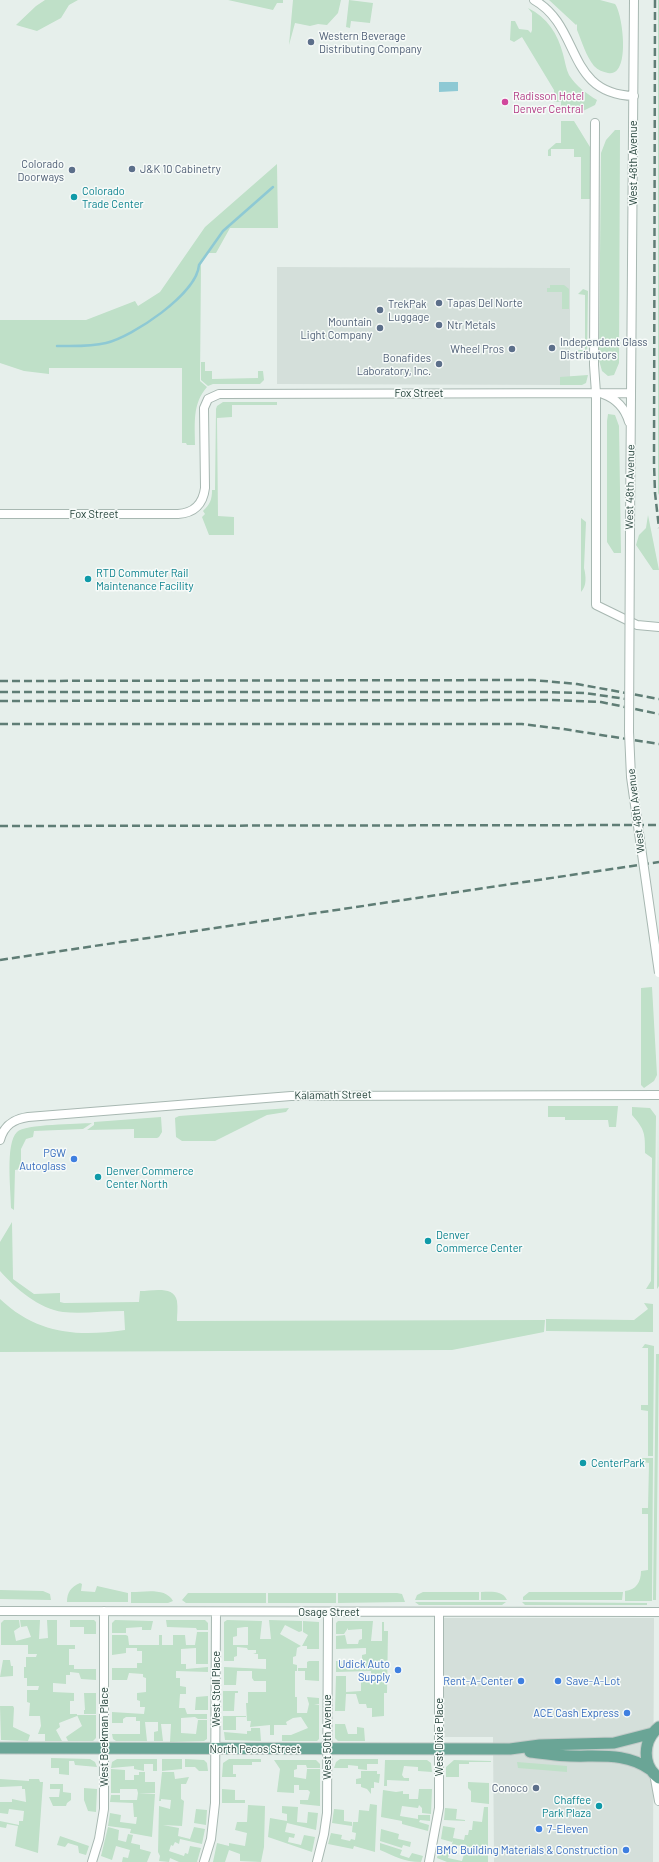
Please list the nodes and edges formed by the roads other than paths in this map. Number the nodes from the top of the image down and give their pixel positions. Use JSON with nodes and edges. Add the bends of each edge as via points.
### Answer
{"nodes":[{"id":1,"x":534,"y":0,"type":"edge"},
{"id":2,"x":634,"y":0,"type":"edge"},
{"id":3,"x":634,"y":96,"type":"junction"},
{"id":4,"x":595,"y":123,"type":"dead end"},
{"id":5,"x":596,"y":393,"type":"junction"},
{"id":6,"x":631,"y":393,"type":"junction"},
{"id":7,"x":631,"y":429,"type":"junction"},
{"id":8,"x":0,"y":514,"type":"edge"},
{"id":9,"x":659,"y":627,"type":"edge"},
{"id":10,"x":659,"y":973,"type":"edge"},
{"id":11,"x":659,"y":1095,"type":"edge"},
{"id":12,"x":0,"y":1140,"type":"edge"},
{"id":13,"x":0,"y":1611,"type":"edge"},
{"id":14,"x":104,"y":1611,"type":"junction"},
{"id":15,"x":216,"y":1612,"type":"junction"},
{"id":16,"x":328,"y":1612,"type":"junction"},
{"id":17,"x":439,"y":1612,"type":"junction"},
{"id":18,"x":659,"y":1612,"type":"edge"},
{"id":19,"x":657,"y":1728,"type":"edge"},
{"id":20,"x":0,"y":1748,"type":"edge"},
{"id":21,"x":104,"y":1749,"type":"junction"},
{"id":22,"x":215,"y":1749,"type":"junction"},
{"id":23,"x":510,"y":1749,"type":"junction"},
{"id":24,"x":327,"y":1750,"type":"junction"},
{"id":25,"x":439,"y":1750,"type":"junction"},
{"id":26,"x":655,"y":1774,"type":"edge"},
{"id":27,"x":659,"y":1801,"type":"edge"},
{"id":28,"x":92,"y":1862,"type":"edge"},
{"id":29,"x":204,"y":1862,"type":"edge"},
{"id":30,"x":317,"y":1862,"type":"edge"},
{"id":31,"x":429,"y":1862,"type":"edge"}],
"edges":[{"from":1,"to":3,"type":"street","via":[[556,18],[579,65],[590,79],[613,93]]},
{"from":2,"to":3,"type":"street","name":"West 48th Avenue"},
{"from":3,"to":6,"type":"street","name":"West 48th Avenue"},
{"from":4,"to":5,"type":"street"},
{"from":5,"to":6,"type":"street","name":"Fox Street"},
{"from":5,"to":7,"type":"street","via":[[610,397],[621,405]]},
{"from":5,"to":8,"type":"street","name":"Fox Street","via":[[219,394],[208,399],[203,412],[205,495],[199,506],[189,512]]},
{"from":5,"to":9,"type":"street","via":[[596,605],[637,625]]},
{"from":6,"to":7,"type":"street","name":"West 48th Avenue"},
{"from":7,"to":10,"type":"street","name":"West 48th Avenue","bridge":true,"via":[[631,777]]},
{"from":11,"to":12,"type":"street","name":"Kalamath Street","via":[[291,1096],[20,1118],[10,1124]]},
{"from":13,"to":14,"type":"street","name":"Osage Street"},
{"from":14,"to":15,"type":"street","name":"Osage Street"},
{"from":14,"to":21,"type":"street","name":"West Beekman Place"},
{"from":15,"to":16,"type":"street","name":"Osage Street"},
{"from":15,"to":22,"type":"street","name":"West Stoll Place"},
{"from":16,"to":17,"type":"street","name":"Osage Street"},
{"from":16,"to":24,"type":"street","name":"West 50th Avenue"},
{"from":17,"to":18,"type":"street","name":"Osage Street"},
{"from":17,"to":25,"type":"street","name":"West Dixie Place"},
{"from":19,"to":23,"type":"main road","name":"North Pecos Street","via":[[614,1743]]},
{"from":19,"to":26,"type":"main road","via":[[648,1740],[646,1755]]},
{"from":20,"to":21,"type":"main road","name":"North Pecos Street"},
{"from":21,"to":22,"type":"main road","name":"North Pecos Street"},
{"from":21,"to":28,"type":"street","name":"West Beekman Place","via":[[104,1809]]},
{"from":22,"to":24,"type":"main road","name":"North Pecos Street"},
{"from":22,"to":29,"type":"street","name":"West Stoll Place","via":[[215,1803]]},
{"from":23,"to":25,"type":"main road","name":"North Pecos Street"},
{"from":23,"to":26,"type":"main road","name":"North Pecos Street","via":[[569,1756],[620,1756],[642,1763]]},
{"from":24,"to":25,"type":"main road","name":"North Pecos Street"},
{"from":24,"to":30,"type":"street","name":"West 50th Avenue","via":[[327,1813]]},
{"from":25,"to":31,"type":"street","name":"West Dixie Place","via":[[438,1817]]},
{"from":26,"to":27,"type":"street"}]}
